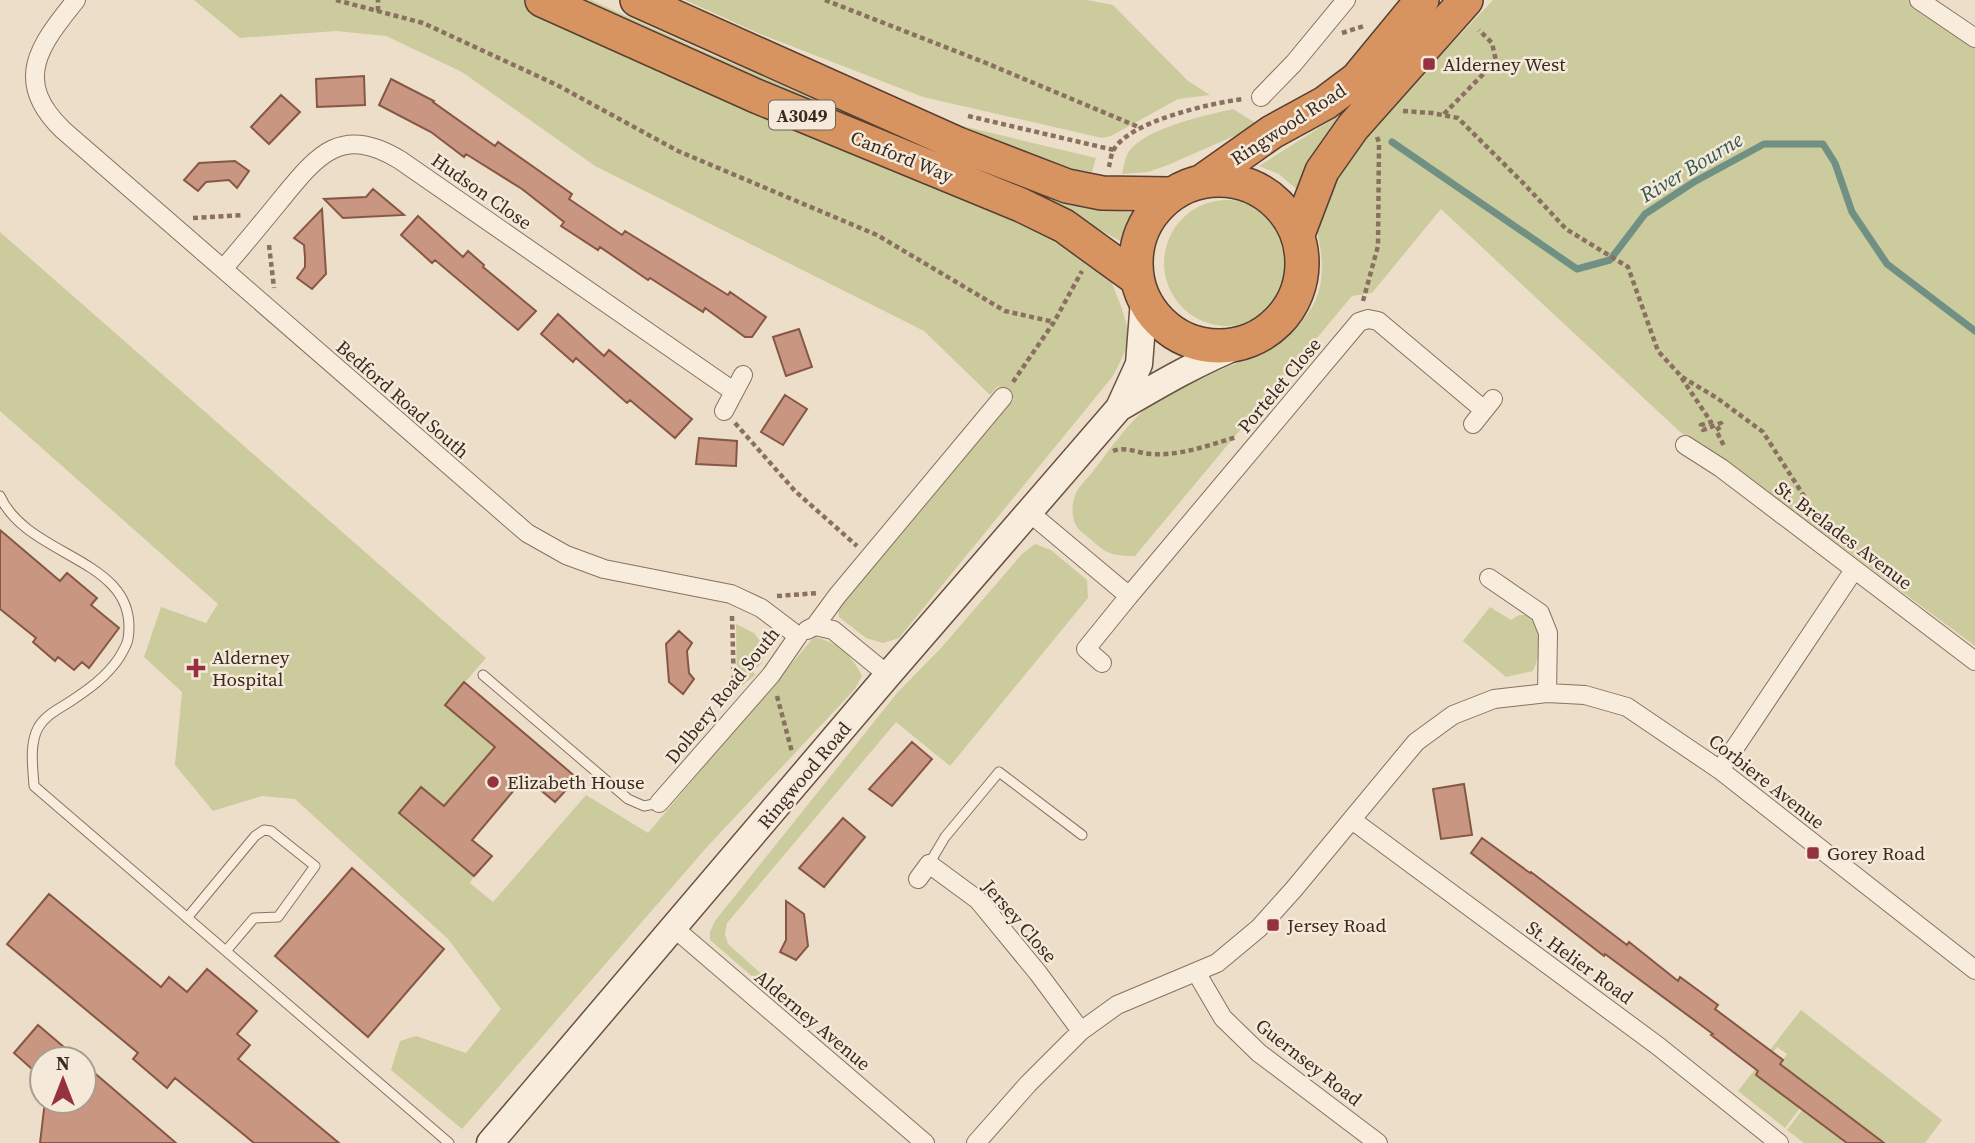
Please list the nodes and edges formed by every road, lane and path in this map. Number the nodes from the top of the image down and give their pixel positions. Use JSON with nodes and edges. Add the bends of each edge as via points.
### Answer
{"nodes":[{"id":1,"x":76,"y":0,"type":"edge"},
{"id":2,"x":337,"y":0,"type":"edge"},
{"id":3,"x":379,"y":0,"type":"edge"},
{"id":4,"x":542,"y":0,"type":"edge"},
{"id":5,"x":637,"y":0,"type":"edge"},
{"id":6,"x":825,"y":0,"type":"edge"},
{"id":7,"x":1346,"y":0,"type":"edge"},
{"id":8,"x":1422,"y":0,"type":"edge"},
{"id":9,"x":1466,"y":0,"type":"edge"},
{"id":10,"x":1919,"y":0,"type":"edge"},
{"id":11,"x":378,"y":11,"type":"junction"},
{"id":12,"x":1372,"y":23,"type":"dead end"},
{"id":13,"x":1479,"y":30,"type":"dead end"},
{"id":14,"x":1317,"y":35,"type":"junction"},
{"id":15,"x":1975,"y":38,"type":"edge"},
{"id":16,"x":1261,"y":97,"type":"joint"},
{"id":17,"x":1400,"y":110,"type":"dead end"},
{"id":18,"x":1443,"y":114,"type":"junction"},
{"id":19,"x":1141,"y":128,"type":"junction"},
{"id":20,"x":1374,"y":133,"type":"dead end"},
{"id":21,"x":1108,"y":173,"type":"dead end"},
{"id":22,"x":1204,"y":180,"type":"junction"},
{"id":23,"x":1170,"y":194,"type":"junction"},
{"id":24,"x":1305,"y":243,"type":"junction"},
{"id":25,"x":1085,"y":266,"type":"dead end"},
{"id":26,"x":223,"y":269,"type":"junction"},
{"id":27,"x":1140,"y":290,"type":"junction"},
{"id":28,"x":1356,"y":307,"type":"dead end"},
{"id":29,"x":1054,"y":322,"type":"junction"},
{"id":30,"x":1255,"y":342,"type":"junction"},
{"id":31,"x":1679,"y":374,"type":"junction"},
{"id":32,"x":743,"y":375,"type":"dead end"},
{"id":33,"x":733,"y":391,"type":"junction"},
{"id":34,"x":1003,"y":397,"type":"joint"},
{"id":35,"x":1119,"y":408,"type":"junction"},
{"id":36,"x":724,"y":411,"type":"dead end"},
{"id":37,"x":1483,"y":411,"type":"dead end"},
{"id":38,"x":1247,"y":434,"type":"dead end"},
{"id":39,"x":1685,"y":445,"type":"dead end"},
{"id":40,"x":1110,"y":452,"type":"dead end"},
{"id":41,"x":1729,"y":455,"type":"dead end"},
{"id":42,"x":0,"y":496,"type":"edge"},
{"id":43,"x":1799,"y":506,"type":"dead end"},
{"id":44,"x":1030,"y":513,"type":"junction"},
{"id":45,"x":870,"y":557,"type":"junction"},
{"id":46,"x":1854,"y":570,"type":"junction"},
{"id":47,"x":1489,"y":578,"type":"dead end"},
{"id":48,"x":731,"y":594,"type":"junction"},
{"id":49,"x":837,"y":596,"type":"junction"},
{"id":50,"x":1129,"y":596,"type":"junction"},
{"id":51,"x":761,"y":608,"type":"junction"},
{"id":52,"x":816,"y":626,"type":"junction"},
{"id":53,"x":798,"y":636,"type":"junction"},
{"id":54,"x":1975,"y":662,"type":"edge"},
{"id":55,"x":1102,"y":663,"type":"dead end"},
{"id":56,"x":483,"y":675,"type":"dead end"},
{"id":57,"x":888,"y":675,"type":"junction"},
{"id":58,"x":1547,"y":693,"type":"junction"},
{"id":59,"x":740,"y":710,"type":"junction"},
{"id":60,"x":1720,"y":770,"type":"junction"},
{"id":61,"x":659,"y":803,"type":"joint"},
{"id":62,"x":1352,"y":820,"type":"junction"},
{"id":63,"x":1082,"y":835,"type":"dead end"},
{"id":64,"x":929,"y":863,"type":"junction"},
{"id":65,"x":918,"y":879,"type":"dead end"},
{"id":66,"x":187,"y":918,"type":"junction"},
{"id":67,"x":674,"y":928,"type":"junction"},
{"id":68,"x":226,"y":951,"type":"junction"},
{"id":69,"x":1975,"y":970,"type":"edge"},
{"id":70,"x":1196,"y":972,"type":"junction"},
{"id":71,"x":1081,"y":1031,"type":"junction"},
{"id":72,"x":449,"y":1143,"type":"edge"},
{"id":73,"x":490,"y":1143,"type":"edge"},
{"id":74,"x":925,"y":1143,"type":"edge"},
{"id":75,"x":976,"y":1143,"type":"edge"},
{"id":76,"x":1378,"y":1143,"type":"edge"},
{"id":77,"x":1779,"y":1143,"type":"edge"}],
"edges":[{"from":1,"to":26,"type":"street","name":"Bedford Road South","via":[[40,50],[35,83],[40,102],[63,130]]},
{"from":2,"to":11,"type":"path"},
{"from":3,"to":11,"type":"path"},
{"from":4,"to":27,"type":"highway","name":"Canford Way","number":"A3049","via":[[756,96],[1021,205],[1064,226]]},
{"from":5,"to":23,"type":"highway","name":"Canford Way","number":"A3049","via":[[958,144],[1067,186],[1102,193]]},
{"from":6,"to":19,"type":"path"},
{"from":7,"to":14,"type":"street"},
{"from":8,"to":22,"type":"highway","name":"Ringwood Road","number":"A3049","via":[[1357,79]]},
{"from":9,"to":24,"type":"highway","name":"Ringwood Road","number":"A3049","via":[[1353,127],[1322,171]]},
{"from":10,"to":15,"type":"street"},
{"from":11,"to":29,"type":"path","via":[[423,23],[557,85],[678,151],[877,235],[1005,311]]},
{"from":12,"to":14,"type":"path","via":[[1351,32]]},
{"from":13,"to":18,"type":"path","via":[[1492,43],[1496,61]]},
{"from":14,"to":16,"type":"street"},
{"from":16,"to":19,"type":"path","via":[[1180,112]]},
{"from":17,"to":18,"type":"path"},
{"from":18,"to":31,"type":"path","via":[[1458,118],[1566,229],[1628,267],[1658,351]]},
{"from":19,"to":21,"type":"path","via":[[1114,150]]},
{"from":20,"to":28,"type":"path","via":[[1379,142],[1378,246],[1363,302]]},
{"from":22,"to":23,"type":"highway","number":"A3049"},
{"from":22,"to":24,"type":"highway","number":"A3049","via":[[1233,180],[1261,190],[1283,208]]},
{"from":23,"to":27,"type":"highway","number":"A3049","via":[[1148,218],[1136,247]]},
{"from":24,"to":30,"type":"highway","number":"A3049","via":[[1300,287],[1288,311]]},
{"from":24,"to":30,"type":"path","via":[[1312,273],[1300,311]]},
{"from":25,"to":29,"type":"path"},
{"from":26,"to":33,"type":"street","name":"Hudson Close","via":[[314,160],[337,148],[370,145],[400,160]]},
{"from":26,"to":48,"type":"street","name":"Bedford Road South","via":[[527,533],[604,569]]},
{"from":27,"to":30,"type":"highway","number":"A3049","via":[[1162,324],[1186,340],[1215,346]]},
{"from":27,"to":35,"type":"main road","name":"Ringwood Road","via":[[1139,364]]},
{"from":29,"to":34,"type":"path"},
{"from":30,"to":35,"type":"main road","name":"Ringwood Road","via":[[1217,354]]},
{"from":31,"to":41,"type":"path","via":[[1711,422],[1701,425],[1703,430],[1721,423],[1716,430]]},
{"from":31,"to":43,"type":"path","via":[[1763,432],[1809,504],[1809,513]]},
{"from":32,"to":33,"type":"street"},
{"from":33,"to":36,"type":"street"},
{"from":33,"to":45,"type":"path","via":[[735,425],[794,491]]},
{"from":34,"to":45,"type":"street"},
{"from":35,"to":44,"type":"main road","name":"Ringwood Road"},
{"from":37,"to":50,"type":"street","name":"Portelet Close","via":[[1378,321],[1359,321]]},
{"from":38,"to":40,"type":"path","via":[[1200,450],[1151,454],[1121,448]]},
{"from":39,"to":46,"type":"street","name":"St. Brelades Avenue"},
{"from":42,"to":66,"type":"lane","via":[[31,533],[102,575],[122,595],[127,611],[128,641],[110,669],[38,728],[33,742],[34,786]]},
{"from":44,"to":50,"type":"street"},
{"from":44,"to":57,"type":"main road","name":"Ringwood Road"},
{"from":45,"to":49,"type":"street"},
{"from":46,"to":54,"type":"street","name":"St. Brelades Avenue"},
{"from":46,"to":60,"type":"street"},
{"from":47,"to":58,"type":"street","via":[[1540,613],[1548,633]]},
{"from":48,"to":51,"type":"street","name":"Bedford Road South"},
{"from":48,"to":59,"type":"path","via":[[734,700]]},
{"from":49,"to":51,"type":"path","via":[[824,592],[772,596]]},
{"from":49,"to":52,"type":"street"},
{"from":50,"to":55,"type":"street","name":"Portelet Close","via":[[1086,649]]},
{"from":51,"to":53,"type":"street","name":"Bedford Road South"},
{"from":52,"to":53,"type":"street"},
{"from":52,"to":57,"type":"street","via":[[833,630]]},
{"from":53,"to":59,"type":"street","name":"Dolbery Road South","via":[[779,666]]},
{"from":56,"to":61,"type":"lane","name":"Dolbery Road South","via":[[628,799],[644,806]]},
{"from":57,"to":67,"type":"main road","name":"Ringwood Road"},
{"from":58,"to":60,"type":"street","name":"Corbiere Avenue","via":[[1585,695],[1627,706]]},
{"from":58,"to":62,"type":"street","name":"Corbiere Avenue","via":[[1494,699],[1453,715],[1416,742]]},
{"from":59,"to":61,"type":"street","name":"Dolbery Road South"},
{"from":60,"to":69,"type":"street","name":"Corbiere Avenue"},
{"from":62,"to":70,"type":"street","via":[[1259,928],[1217,963]]},
{"from":62,"to":77,"type":"street","name":"St. Helier Road","via":[[1658,1046]]},
{"from":63,"to":64,"type":"lane","via":[[999,772]]},
{"from":64,"to":65,"type":"street"},
{"from":64,"to":71,"type":"street","name":"Jersey Close","via":[[978,900]]},
{"from":66,"to":68,"type":"lane"},
{"from":66,"to":68,"type":"lane","via":[[264,830],[315,866],[278,916],[254,918]]},
{"from":67,"to":73,"type":"main road","name":"Ringwood Road"},
{"from":67,"to":74,"type":"street","name":"Alderney Avenue"},
{"from":68,"to":72,"type":"lane"},
{"from":70,"to":71,"type":"street","via":[[1117,1005]]},
{"from":70,"to":76,"type":"street","name":"Guernsey Road","via":[[1223,1018],[1259,1053]]},
{"from":71,"to":75,"type":"street"}]}
